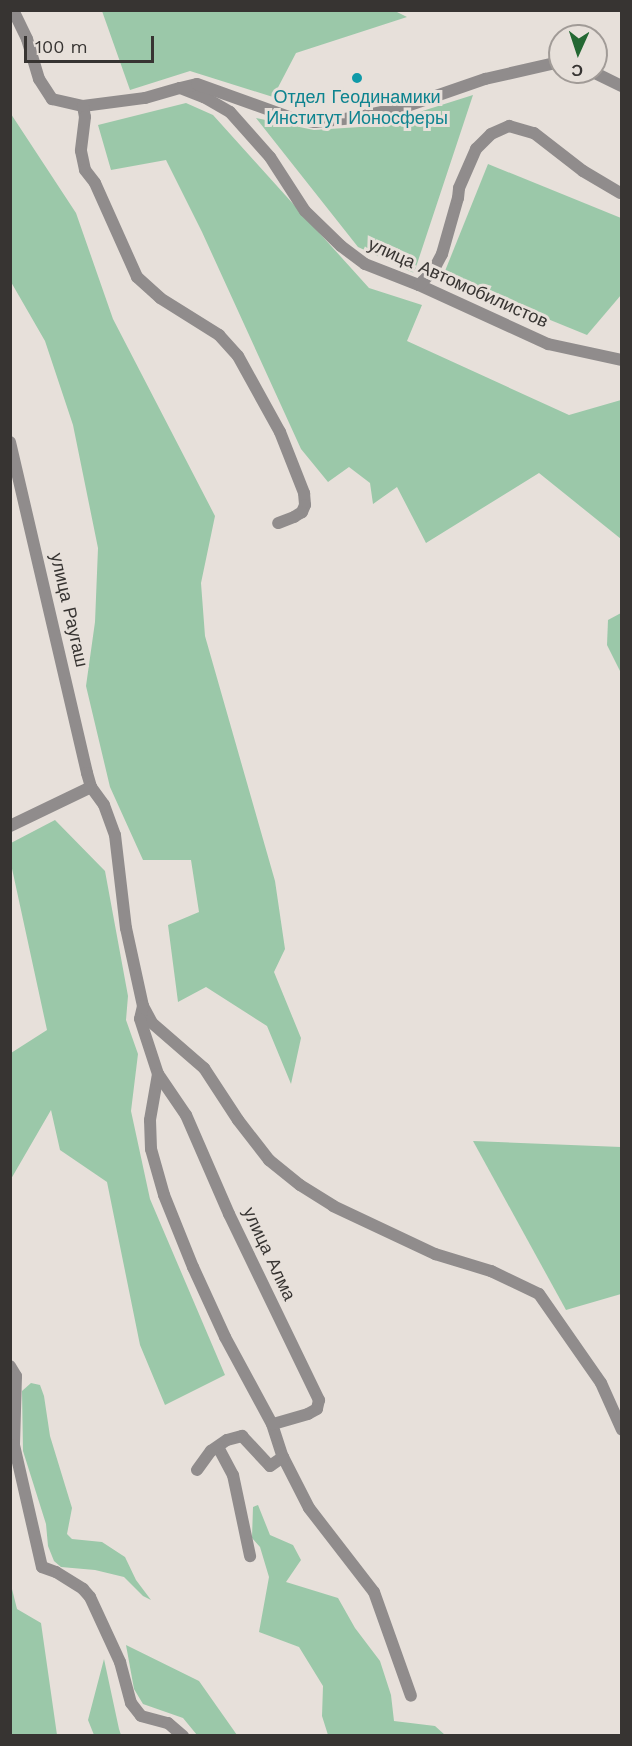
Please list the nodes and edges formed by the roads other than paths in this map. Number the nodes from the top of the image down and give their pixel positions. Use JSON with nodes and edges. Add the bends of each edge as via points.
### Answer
{"nodes":[{"id":1,"x":13,"y":10,"type":"edge"},
{"id":2,"x":548,"y":65,"type":"edge"},
{"id":3,"x":180,"y":88,"type":"junction"},
{"id":4,"x":83,"y":106,"type":"junction"},
{"id":5,"x":620,"y":193,"type":"edge"},
{"id":6,"x":419,"y":285,"type":"junction"},
{"id":7,"x":621,"y":360,"type":"edge"},
{"id":8,"x":10,"y":442,"type":"edge"},
{"id":9,"x":278,"y":523,"type":"dead end"},
{"id":10,"x":91,"y":787,"type":"junction"},
{"id":11,"x":10,"y":826,"type":"edge"},
{"id":12,"x":143,"y":1005,"type":"junction"},
{"id":13,"x":158,"y":1074,"type":"junction"},
{"id":14,"x":10,"y":1366,"type":"edge"},
{"id":15,"x":272,"y":1424,"type":"junction"},
{"id":16,"x":621,"y":1430,"type":"edge"},
{"id":17,"x":218,"y":1447,"type":"junction"},
{"id":18,"x":283,"y":1457,"type":"junction"},
{"id":19,"x":197,"y":1470,"type":"dead end"},
{"id":20,"x":250,"y":1556,"type":"dead end"},
{"id":21,"x":411,"y":1696,"type":"dead end"},
{"id":22,"x":183,"y":1736,"type":"edge"}],
"edges":[{"from":1,"to":4,"type":"street","via":[[39,79],[52,99]]},
{"from":2,"to":3,"type":"street","via":[[486,79],[404,107],[315,122],[292,118],[197,84]]},
{"from":3,"to":4,"type":"street","via":[[145,99]]},
{"from":3,"to":6,"type":"street","name":"улица Автомобилистов","via":[[230,112],[270,157],[305,211],[341,246],[365,264]]},
{"from":4,"to":9,"type":"street","via":[[81,151],[86,170],[137,277],[160,298],[219,335],[238,356],[280,432],[305,505],[302,512]]},
{"from":5,"to":6,"type":"street","via":[[583,171],[534,133],[509,126],[491,134],[476,149],[459,188],[442,254]]},
{"from":6,"to":7,"type":"street","name":"улица Автомобилистов","via":[[549,344]]},
{"from":8,"to":10,"type":"street","name":"улица Раугаш"},
{"from":10,"to":11,"type":"street"},
{"from":10,"to":12,"type":"street","name":"улица Раугаш","via":[[104,805],[115,835],[126,928]]},
{"from":12,"to":13,"type":"street","via":[[140,1019]]},
{"from":12,"to":16,"type":"street","via":[[152,1023],[204,1068],[250,1136],[288,1176],[333,1206],[435,1254],[491,1271],[539,1294],[600,1383]]},
{"from":13,"to":15,"type":"street","via":[[150,1119],[151,1149],[164,1195],[225,1337]]},
{"from":13,"to":15,"type":"street","name":"улица Алма","via":[[186,1115],[319,1400],[317,1409],[309,1414]]},
{"from":14,"to":22,"type":"street","via":[[16,1376],[14,1445],[42,1567],[56,1572],[90,1597],[120,1662],[125,1691],[141,1716],[168,1723]]},
{"from":15,"to":18,"type":"street"},
{"from":17,"to":18,"type":"street","via":[[242,1436],[270,1466]]},
{"from":17,"to":19,"type":"street"},
{"from":17,"to":20,"type":"street","via":[[233,1475]]},
{"from":18,"to":21,"type":"street","via":[[320,1525],[374,1593]]}]}
